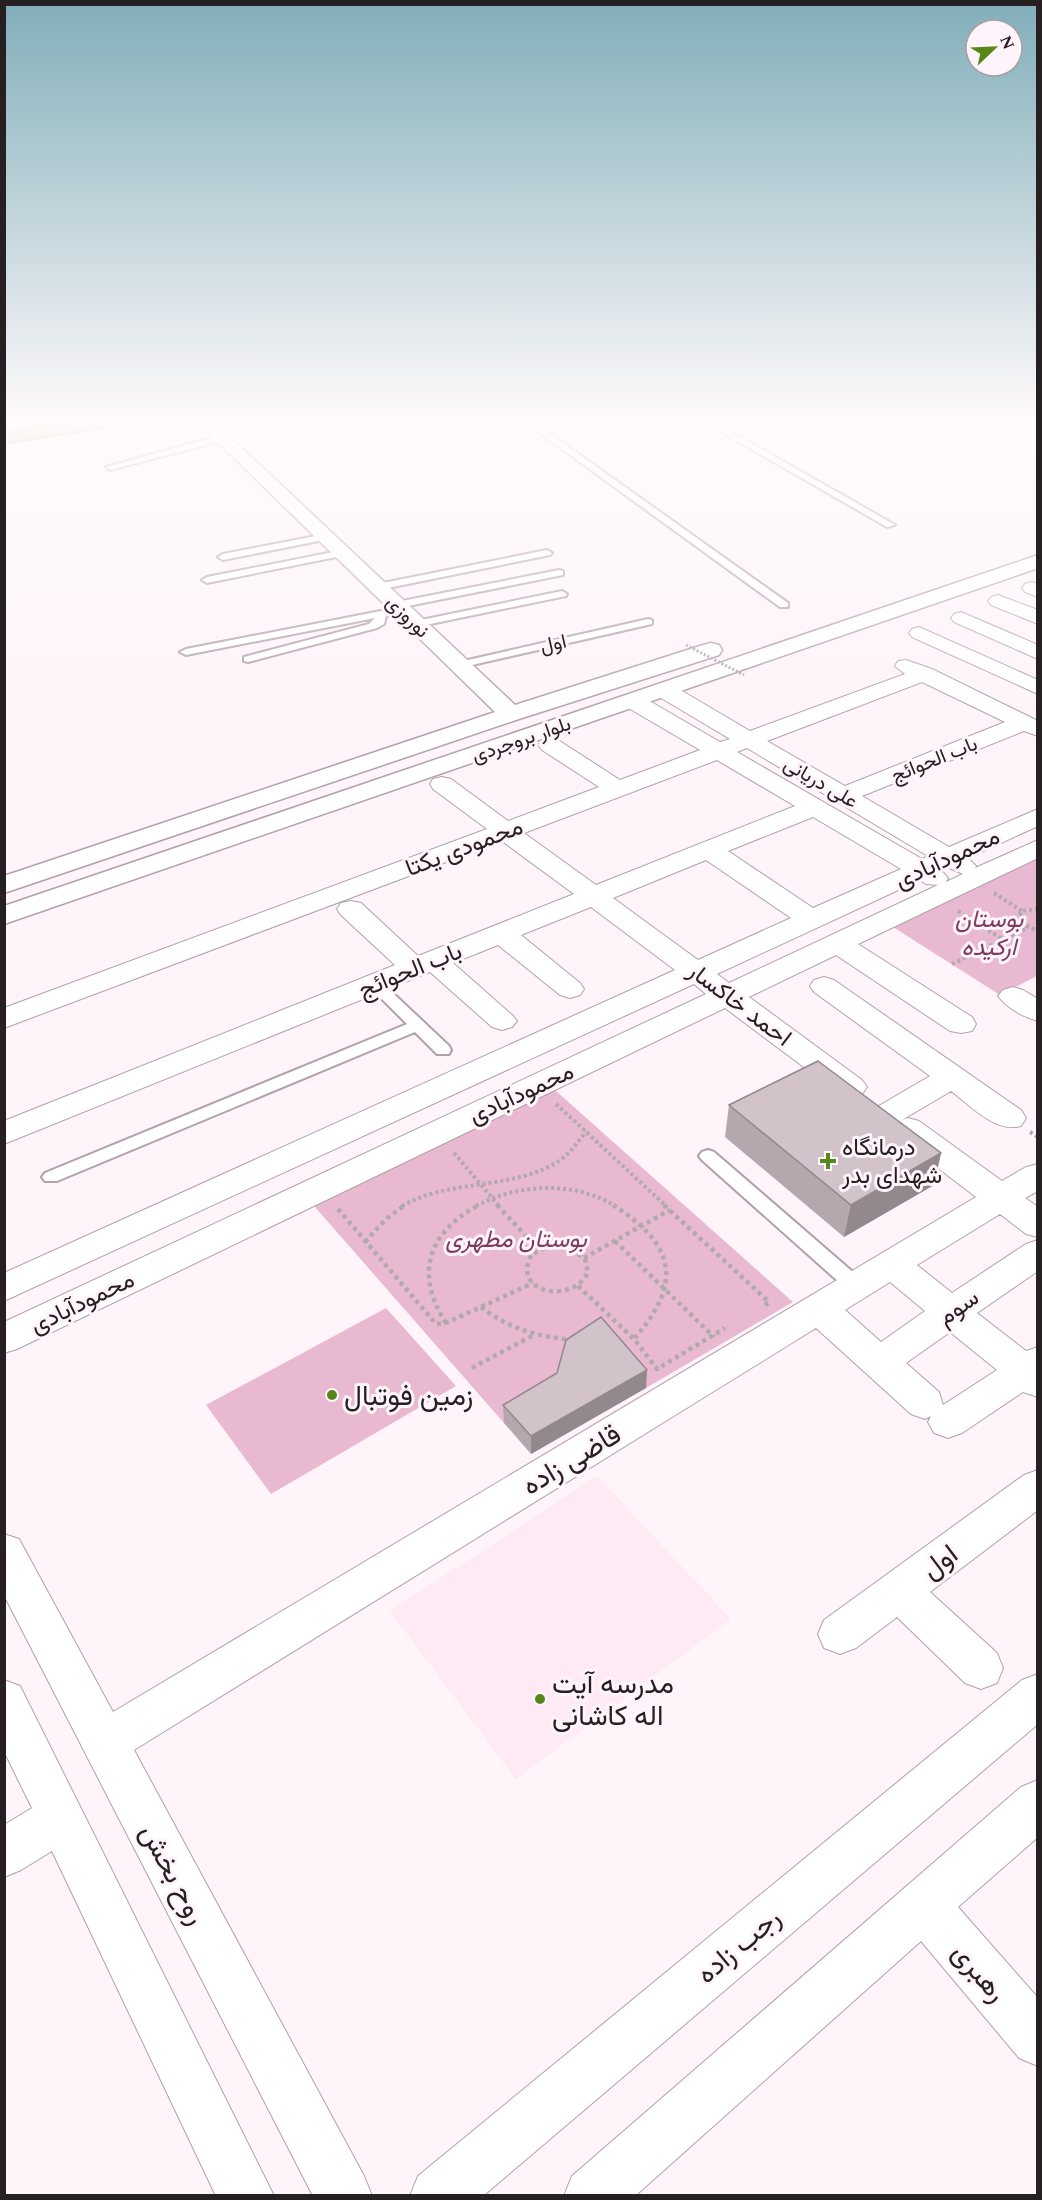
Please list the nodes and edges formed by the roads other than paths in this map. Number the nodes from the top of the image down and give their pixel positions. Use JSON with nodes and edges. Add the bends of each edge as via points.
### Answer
{"nodes":[{"id":1,"x":309,"y":521,"type":"edge"},
{"id":2,"x":666,"y":521,"type":"edge"},
{"id":3,"x":882,"y":521,"type":"edge"},
{"id":4,"x":890,"y":525,"type":"dead end"},
{"id":5,"x":326,"y":537,"type":"junction"},
{"id":6,"x":1038,"y":543,"type":"edge"},
{"id":7,"x":343,"y":553,"type":"junction"},
{"id":8,"x":547,"y":553,"type":"dead end"},
{"id":9,"x":223,"y":557,"type":"dead end"},
{"id":10,"x":1038,"y":561,"type":"edge"},
{"id":11,"x":559,"y":573,"type":"dead end"},
{"id":12,"x":207,"y":580,"type":"dead end"},
{"id":13,"x":378,"y":587,"type":"junction"},
{"id":14,"x":562,"y":594,"type":"dead end"},
{"id":15,"x":998,"y":602,"type":"dead end"},
{"id":16,"x":784,"y":605,"type":"dead end"},
{"id":17,"x":393,"y":610,"type":"junction"},
{"id":18,"x":962,"y":618,"type":"dead end"},
{"id":19,"x":1038,"y":618,"type":"edge"},
{"id":20,"x":648,"y":622,"type":"dead end"},
{"id":21,"x":416,"y":624,"type":"junction"},
{"id":22,"x":919,"y":633,"type":"dead end"},
{"id":23,"x":186,"y":652,"type":"dead end"},
{"id":24,"x":1038,"y":653,"type":"edge"},
{"id":25,"x":248,"y":659,"type":"dead end"},
{"id":26,"x":897,"y":661,"type":"dead end"},
{"id":27,"x":459,"y":665,"type":"junction"},
{"id":28,"x":924,"y":674,"type":"junction"},
{"id":29,"x":1037,"y":688,"type":"edge"},
{"id":30,"x":664,"y":690,"type":"junction"},
{"id":31,"x":633,"y":700,"type":"junction"},
{"id":32,"x":990,"y":707,"type":"junction"},
{"id":33,"x":511,"y":714,"type":"junction"},
{"id":34,"x":1031,"y":726,"type":"edge"},
{"id":35,"x":749,"y":740,"type":"junction"},
{"id":36,"x":550,"y":745,"type":"dead end"},
{"id":37,"x":719,"y":751,"type":"junction"},
{"id":38,"x":442,"y":784,"type":"dead end"},
{"id":39,"x":618,"y":789,"type":"junction"},
{"id":40,"x":843,"y":795,"type":"junction"},
{"id":41,"x":815,"y":807,"type":"junction"},
{"id":42,"x":1038,"y":816,"type":"edge"},
{"id":43,"x":506,"y":831,"type":"junction"},
{"id":44,"x":709,"y":849,"type":"junction"},
{"id":45,"x":1037,"y":849,"type":"edge"},
{"id":46,"x":935,"y":863,"type":"junction"},
{"id":47,"x":4,"y":885,"type":"edge"},
{"id":48,"x":962,"y":890,"type":"junction"},
{"id":49,"x":593,"y":896,"type":"junction"},
{"id":50,"x":351,"y":909,"type":"dead end"},
{"id":51,"x":4,"y":916,"type":"edge"},
{"id":52,"x":812,"y":920,"type":"junction"},
{"id":53,"x":501,"y":933,"type":"junction"},
{"id":54,"x":837,"y":943,"type":"junction"},
{"id":55,"x":424,"y":964,"type":"junction"},
{"id":56,"x":696,"y":972,"type":"junction"},
{"id":57,"x":375,"y":984,"type":"junction"},
{"id":58,"x":824,"y":986,"type":"dead end"},
{"id":59,"x":570,"y":989,"type":"dead end"},
{"id":60,"x":727,"y":995,"type":"junction"},
{"id":61,"x":1012,"y":996,"type":"dead end"},
{"id":62,"x":1038,"y":1012,"type":"edge"},
{"id":63,"x":4,"y":1019,"type":"edge"},
{"id":64,"x":502,"y":1021,"type":"dead end"},
{"id":65,"x":961,"y":1024,"type":"dead end"},
{"id":66,"x":417,"y":1025,"type":"junction"},
{"id":67,"x":443,"y":1050,"type":"dead end"},
{"id":68,"x":952,"y":1077,"type":"junction"},
{"id":69,"x":888,"y":1114,"type":"junction"},
{"id":70,"x":1010,"y":1118,"type":"dead end"},
{"id":71,"x":4,"y":1133,"type":"edge"},
{"id":72,"x":708,"y":1156,"type":"dead end"},
{"id":73,"x":1038,"y":1175,"type":"edge"},
{"id":74,"x":51,"y":1177,"type":"dead end"},
{"id":75,"x":1000,"y":1197,"type":"junction"},
{"id":76,"x":1038,"y":1225,"type":"edge"},
{"id":77,"x":1038,"y":1253,"type":"edge"},
{"id":78,"x":891,"y":1264,"type":"junction"},
{"id":79,"x":855,"y":1285,"type":"junction"},
{"id":80,"x":4,"y":1288,"type":"edge"},
{"id":81,"x":818,"y":1308,"type":"junction"},
{"id":82,"x":951,"y":1312,"type":"junction"},
{"id":83,"x":4,"y":1340,"type":"edge"},
{"id":84,"x":879,"y":1362,"type":"junction"},
{"id":85,"x":1033,"y":1372,"type":"edge"},
{"id":86,"x":1038,"y":1487,"type":"edge"},
{"id":87,"x":4,"y":1552,"type":"edge"},
{"id":88,"x":899,"y":1590,"type":"junction"},
{"id":89,"x":840,"y":1634,"type":"dead end"},
{"id":90,"x":981,"y":1668,"type":"dead end"},
{"id":91,"x":1038,"y":1695,"type":"edge"},
{"id":92,"x":4,"y":1701,"type":"edge"},
{"id":93,"x":105,"y":1742,"type":"junction"},
{"id":94,"x":1038,"y":1804,"type":"edge"},
{"id":95,"x":62,"y":1818,"type":"junction"},
{"id":96,"x":4,"y":1853,"type":"edge"},
{"id":97,"x":923,"y":1905,"type":"junction"},
{"id":98,"x":1038,"y":2039,"type":"edge"},
{"id":99,"x":246,"y":2196,"type":"edge"},
{"id":100,"x":344,"y":2196,"type":"edge"},
{"id":101,"x":438,"y":2196,"type":"edge"},
{"id":102,"x":592,"y":2196,"type":"edge"}],
"edges":[{"from":1,"to":5,"type":"main road","name":"نوروزی"},
{"from":2,"to":16,"type":"lane"},
{"from":3,"to":4,"type":"lane"},
{"from":5,"to":7,"type":"main road","name":"نوروزی"},
{"from":5,"to":9,"type":"lane"},
{"from":6,"to":33,"type":"main road","name":"بلوار بروجردی"},
{"from":7,"to":12,"type":"lane"},
{"from":7,"to":13,"type":"main road","name":"نوروزی"},
{"from":8,"to":13,"type":"lane"},
{"from":10,"to":30,"type":"main road","name":"بلوار بروجردی"},
{"from":11,"to":17,"type":"lane"},
{"from":13,"to":17,"type":"main road","name":"نوروزی"},
{"from":14,"to":21,"type":"lane"},
{"from":15,"to":19,"type":"street"},
{"from":17,"to":21,"type":"main road","name":"نوروزی"},
{"from":17,"to":23,"type":"lane"},
{"from":17,"to":25,"type":"lane","via":[[373,626]]},
{"from":18,"to":24,"type":"street"},
{"from":20,"to":27,"type":"lane","name":"اول"},
{"from":21,"to":27,"type":"main road","name":"نوروزی"},
{"from":22,"to":29,"type":"street"},
{"from":26,"to":28,"type":"street"},
{"from":27,"to":33,"type":"main road","name":"نوروزی"},
{"from":28,"to":32,"type":"street"},
{"from":28,"to":35,"type":"street","name":"محمودی یکتا"},
{"from":29,"to":32,"type":"street"},
{"from":30,"to":31,"type":"main road","name":"بلوار بروجردی"},
{"from":30,"to":35,"type":"street","name":"علی دریانی"},
{"from":31,"to":37,"type":"street"},
{"from":31,"to":51,"type":"main road","name":"بلوار بروجردی"},
{"from":32,"to":34,"type":"street"},
{"from":33,"to":47,"type":"main road","name":"بلوار بروجردی"},
{"from":34,"to":40,"type":"street","name":"باب الحوائج"},
{"from":35,"to":37,"type":"street","name":"محمودی یکتا"},
{"from":35,"to":40,"type":"street","name":"علی دریانی"},
{"from":36,"to":39,"type":"street"},
{"from":37,"to":39,"type":"street","name":"محمودی یکتا"},
{"from":37,"to":41,"type":"street"},
{"from":38,"to":43,"type":"street","name":"احمد خاکسار"},
{"from":39,"to":43,"type":"street","name":"محمودی یکتا"},
{"from":40,"to":46,"type":"street","name":"علی دریانی"},
{"from":41,"to":44,"type":"street","name":"باب الحوائج"},
{"from":41,"to":46,"type":"street"},
{"from":42,"to":46,"type":"street","name":"محمودآبادی"},
{"from":43,"to":49,"type":"street","name":"احمد خاکسار"},
{"from":43,"to":63,"type":"street","name":"محمودی یکتا"},
{"from":44,"to":49,"type":"street","name":"باب الحوائج"},
{"from":44,"to":52,"type":"street"},
{"from":45,"to":48,"type":"street","name":"محمودآبادی"},
{"from":46,"to":48,"type":"street"},
{"from":46,"to":52,"type":"street","name":"محمودآبادی"},
{"from":48,"to":54,"type":"street","name":"محمودآبادی"},
{"from":49,"to":53,"type":"street","name":"باب الحوائج"},
{"from":49,"to":56,"type":"street","name":"احمد خاکسار"},
{"from":50,"to":55,"type":"street"},
{"from":52,"to":56,"type":"street","name":"محمودآبادی"},
{"from":53,"to":55,"type":"street","name":"باب الحوائج"},
{"from":53,"to":59,"type":"street"},
{"from":54,"to":60,"type":"street","name":"محمودآبادی"},
{"from":54,"to":65,"type":"street"},
{"from":55,"to":57,"type":"street","name":"باب الحوائج"},
{"from":55,"to":64,"type":"street"},
{"from":56,"to":60,"type":"street","name":"احمد خاکسار"},
{"from":56,"to":80,"type":"street","name":"محمودآبادی"},
{"from":57,"to":66,"type":"lane"},
{"from":57,"to":71,"type":"street","name":"باب الحوائج"},
{"from":58,"to":68,"type":"street"},
{"from":60,"to":69,"type":"street","name":"احمد خاکسار"},
{"from":60,"to":83,"type":"street","name":"محمودآبادی"},
{"from":61,"to":62,"type":"street"},
{"from":66,"to":67,"type":"lane"},
{"from":66,"to":74,"type":"lane"},
{"from":68,"to":69,"type":"street"},
{"from":68,"to":70,"type":"street"},
{"from":69,"to":75,"type":"street","name":"احمد خاکسار"},
{"from":72,"to":79,"type":"lane"},
{"from":73,"to":75,"type":"street","name":"قاضی زاده"},
{"from":75,"to":76,"type":"street","name":"احمد خاکسار"},
{"from":75,"to":78,"type":"street","name":"قاضی زاده"},
{"from":77,"to":82,"type":"street","name":"سوم"},
{"from":78,"to":79,"type":"street","name":"قاضی زاده"},
{"from":78,"to":82,"type":"street"},
{"from":79,"to":81,"type":"street","name":"قاضی زاده"},
{"from":81,"to":84,"type":"street"},
{"from":81,"to":93,"type":"street","name":"قاضی زاده","via":[[727,1339]]},
{"from":82,"to":84,"type":"street","name":"سوم"},
{"from":82,"to":85,"type":"street"},
{"from":84,"to":85,"type":"street","via":[[936,1412]]},
{"from":86,"to":88,"type":"street","name":"اول"},
{"from":87,"to":93,"type":"street","name":"روح بخش"},
{"from":88,"to":89,"type":"street","name":"اول"},
{"from":88,"to":90,"type":"street"},
{"from":91,"to":101,"type":"street","name":"رجب زاده"},
{"from":92,"to":95,"type":"street"},
{"from":93,"to":100,"type":"street","name":"روح بخش"},
{"from":94,"to":97,"type":"street"},
{"from":95,"to":96,"type":"street"},
{"from":95,"to":99,"type":"street"},
{"from":97,"to":98,"type":"street","name":"رهبری"},
{"from":97,"to":102,"type":"street"}]}
